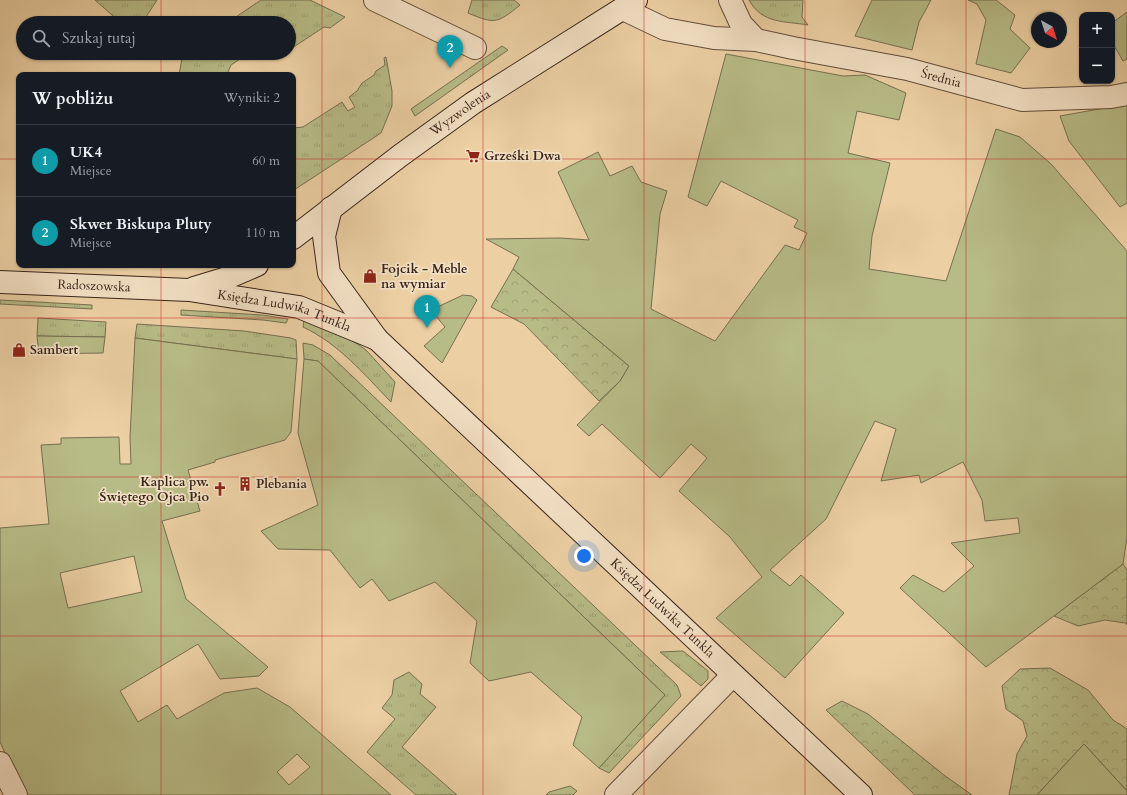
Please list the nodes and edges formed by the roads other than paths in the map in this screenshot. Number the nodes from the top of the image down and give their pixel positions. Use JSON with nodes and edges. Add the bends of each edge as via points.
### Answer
{"nodes":[{"id":1,"x":375,"y":0,"type":"edge"},
{"id":2,"x":730,"y":0,"type":"edge"},
{"id":3,"x":629,"y":5,"type":"edge"},
{"id":4,"x":756,"y":40,"type":"junction"},
{"id":5,"x":474,"y":48,"type":"dead end"},
{"id":6,"x":1127,"y":94,"type":"edge"},
{"id":7,"x":331,"y":208,"type":"junction"},
{"id":8,"x":296,"y":236,"type":"edge"},
{"id":9,"x":249,"y":268,"type":"edge"},
{"id":10,"x":0,"y":282,"type":"edge"},
{"id":11,"x":189,"y":290,"type":"junction"},
{"id":12,"x":377,"y":339,"type":"junction"},
{"id":13,"x":733,"y":675,"type":"junction"},
{"id":14,"x":0,"y":763,"type":"edge"},
{"id":15,"x":16,"y":795,"type":"edge"},
{"id":16,"x":616,"y":795,"type":"edge"},
{"id":17,"x":861,"y":795,"type":"edge"}],
"edges":[{"from":1,"to":5,"type":"street"},
{"from":2,"to":4,"type":"street","via":[[741,24]]},
{"from":3,"to":4,"type":"street","name":"Średnia","via":[[665,29],[714,38]]},
{"from":3,"to":7,"type":"street","name":"Wyzwolenia","via":[[473,103]]},
{"from":4,"to":6,"type":"street","name":"Średnia","via":[[906,69],[1022,100],[1111,97]]},
{"from":7,"to":8,"type":"street","name":"Wyzwolenia"},
{"from":7,"to":12,"type":"street","name":"Księdza Ludwika Tunkla","via":[[324,236],[329,273]]},
{"from":9,"to":11,"type":"street"},
{"from":10,"to":11,"type":"street","name":"Radoszowska"},
{"from":11,"to":12,"type":"street","name":"Księdza Ludwika Tunkla","via":[[299,307]]},
{"from":12,"to":13,"type":"street","name":"Księdza Ludwika Tunkla"},
{"from":13,"to":16,"type":"street"},
{"from":13,"to":17,"type":"street","name":"Księdza Ludwika Tunkla"},
{"from":14,"to":15,"type":"street"}]}
